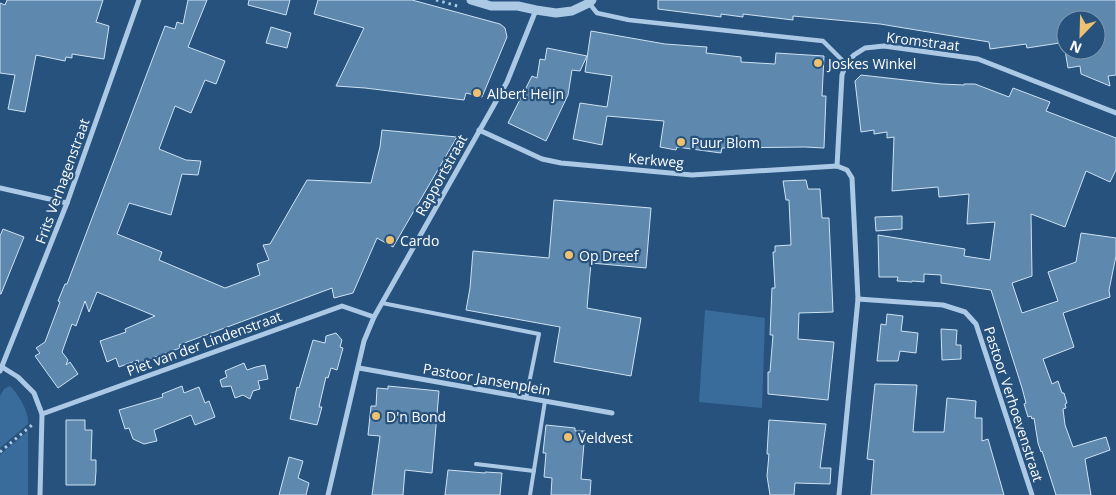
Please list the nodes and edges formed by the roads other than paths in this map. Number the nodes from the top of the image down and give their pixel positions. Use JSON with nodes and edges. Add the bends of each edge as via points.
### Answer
{"nodes":[{"id":1,"x":139,"y":0,"type":"edge"},
{"id":2,"x":471,"y":0,"type":"edge"},
{"id":3,"x":509,"y":0,"type":"edge"},
{"id":4,"x":591,"y":2,"type":"edge"},
{"id":5,"x":518,"y":6,"type":"junction"},
{"id":6,"x":536,"y":10,"type":"junction"},
{"id":7,"x":846,"y":64,"type":"junction"},
{"id":8,"x":1116,"y":113,"type":"edge"},
{"id":9,"x":479,"y":130,"type":"junction"},
{"id":10,"x":837,"y":166,"type":"junction"},
{"id":11,"x":0,"y":188,"type":"edge"},
{"id":12,"x":68,"y":203,"type":"junction"},
{"id":13,"x":858,"y":299,"type":"junction"},
{"id":14,"x":382,"y":303,"type":"junction"},
{"id":15,"x":374,"y":316,"type":"junction"},
{"id":16,"x":359,"y":368,"type":"junction"},
{"id":17,"x":1,"y":369,"type":"edge"},
{"id":18,"x":526,"y":398,"type":"junction"},
{"id":19,"x":546,"y":401,"type":"junction"},
{"id":20,"x":612,"y":413,"type":"dead end"},
{"id":21,"x":42,"y":415,"type":"junction"},
{"id":22,"x":476,"y":464,"type":"dead end"},
{"id":23,"x":534,"y":471,"type":"junction"},
{"id":24,"x":40,"y":495,"type":"edge"},
{"id":25,"x":328,"y":495,"type":"edge"},
{"id":26,"x":530,"y":495,"type":"edge"},
{"id":27,"x":839,"y":495,"type":"edge"},
{"id":28,"x":1032,"y":495,"type":"edge"}],
"edges":[{"from":1,"to":12,"type":"street","name":"Frits Verhagenstraat"},
{"from":2,"to":5,"type":"street","via":[[491,6]]},
{"from":3,"to":5,"type":"street"},
{"from":4,"to":6,"type":"street","via":[[572,11]]},
{"from":4,"to":7,"type":"street","via":[[597,13],[629,20],[822,41]]},
{"from":5,"to":6,"type":"street"},
{"from":6,"to":9,"type":"street","name":"Rapportstraat","via":[[507,82]]},
{"from":7,"to":8,"type":"street","name":"Kromstraat","via":[[865,48],[884,46],[978,59]]},
{"from":7,"to":10,"type":"street","via":[[842,75]]},
{"from":9,"to":10,"type":"street","name":"Kerkweg","via":[[542,159],[561,163],[692,174]]},
{"from":9,"to":14,"type":"street","name":"Rapportstraat"},
{"from":10,"to":13,"type":"street","via":[[847,170],[852,178]]},
{"from":11,"to":12,"type":"street"},
{"from":12,"to":17,"type":"street","name":"Frits Verhagenstraat"},
{"from":13,"to":27,"type":"street"},
{"from":13,"to":28,"type":"street","name":"Pastoor Verhoevenstraat","via":[[943,305],[965,312],[976,324]]},
{"from":14,"to":15,"type":"street","name":"Rapportstraat"},
{"from":14,"to":18,"type":"lane","via":[[539,334]]},
{"from":15,"to":16,"type":"street","name":"Rapportstraat","via":[[364,341]]},
{"from":15,"to":21,"type":"street","name":"Piet van der Lindenstraat","via":[[342,306]]},
{"from":16,"to":18,"type":"street","name":"Pastoor Jansenplein"},
{"from":16,"to":25,"type":"street","name":"Rapportstraat"},
{"from":17,"to":21,"type":"street","name":"Frits Verhagenstraat","via":[[18,377],[34,393]]},
{"from":18,"to":19,"type":"street","name":"Pastoor Jansenplein"},
{"from":19,"to":20,"type":"street","name":"Pastoor Jansenplein"},
{"from":19,"to":23,"type":"lane"},
{"from":21,"to":24,"type":"street","name":"Frits Verhagenstraat"},
{"from":22,"to":23,"type":"lane"},
{"from":23,"to":26,"type":"lane"}]}
